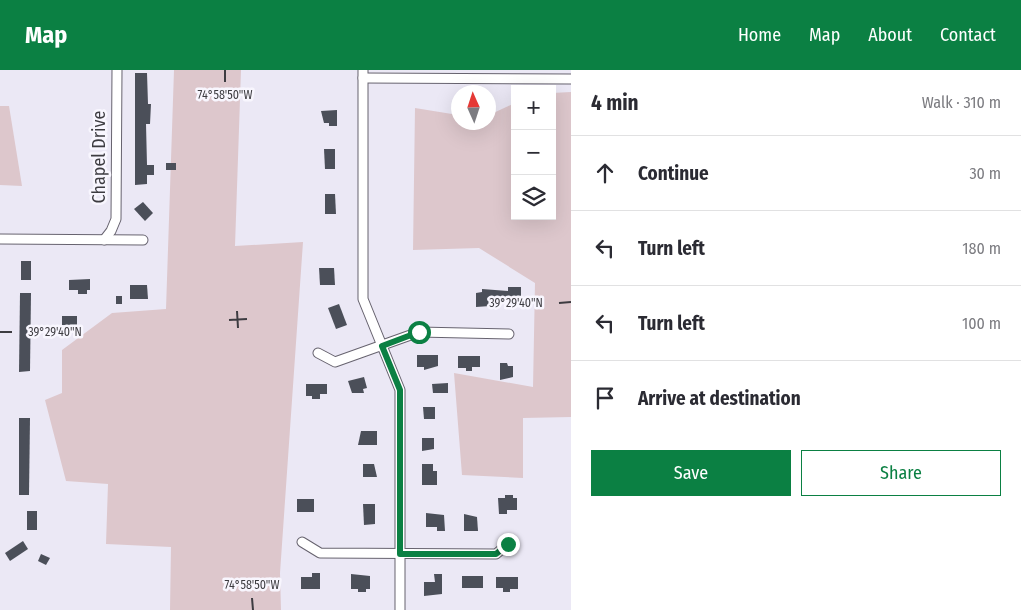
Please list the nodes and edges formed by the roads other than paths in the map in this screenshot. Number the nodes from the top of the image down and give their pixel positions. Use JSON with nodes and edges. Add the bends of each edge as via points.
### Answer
{"nodes":[{"id":1,"x":116,"y":70,"type":"edge"},
{"id":2,"x":363,"y":74,"type":"edge"},
{"id":3,"x":571,"y":79,"type":"edge"},
{"id":4,"x":0,"y":239,"type":"edge"},
{"id":5,"x":104,"y":240,"type":"junction"},
{"id":6,"x":143,"y":240,"type":"dead end"},
{"id":7,"x":509,"y":334,"type":"dead end"},
{"id":8,"x":382,"y":346,"type":"junction"},
{"id":9,"x":318,"y":353,"type":"dead end"},
{"id":10,"x":302,"y":542,"type":"dead end"},
{"id":11,"x":508,"y":544,"type":"dead end"},
{"id":12,"x":400,"y":554,"type":"junction"},
{"id":13,"x":400,"y":610,"type":"edge"}],
"edges":[{"from":1,"to":5,"type":"street","name":"Chapel Drive","via":[[116,219]]},
{"from":2,"to":3,"type":"street"},
{"from":2,"to":8,"type":"street","via":[[363,299]]},
{"from":4,"to":5,"type":"street"},
{"from":5,"to":6,"type":"street"},
{"from":7,"to":8,"type":"street","via":[[419,332]]},
{"from":8,"to":9,"type":"street","via":[[335,362]]},
{"from":8,"to":12,"type":"street","via":[[400,390]]},
{"from":10,"to":12,"type":"street","via":[[320,553]]},
{"from":11,"to":12,"type":"street","via":[[496,554]]},
{"from":12,"to":13,"type":"street"}]}
